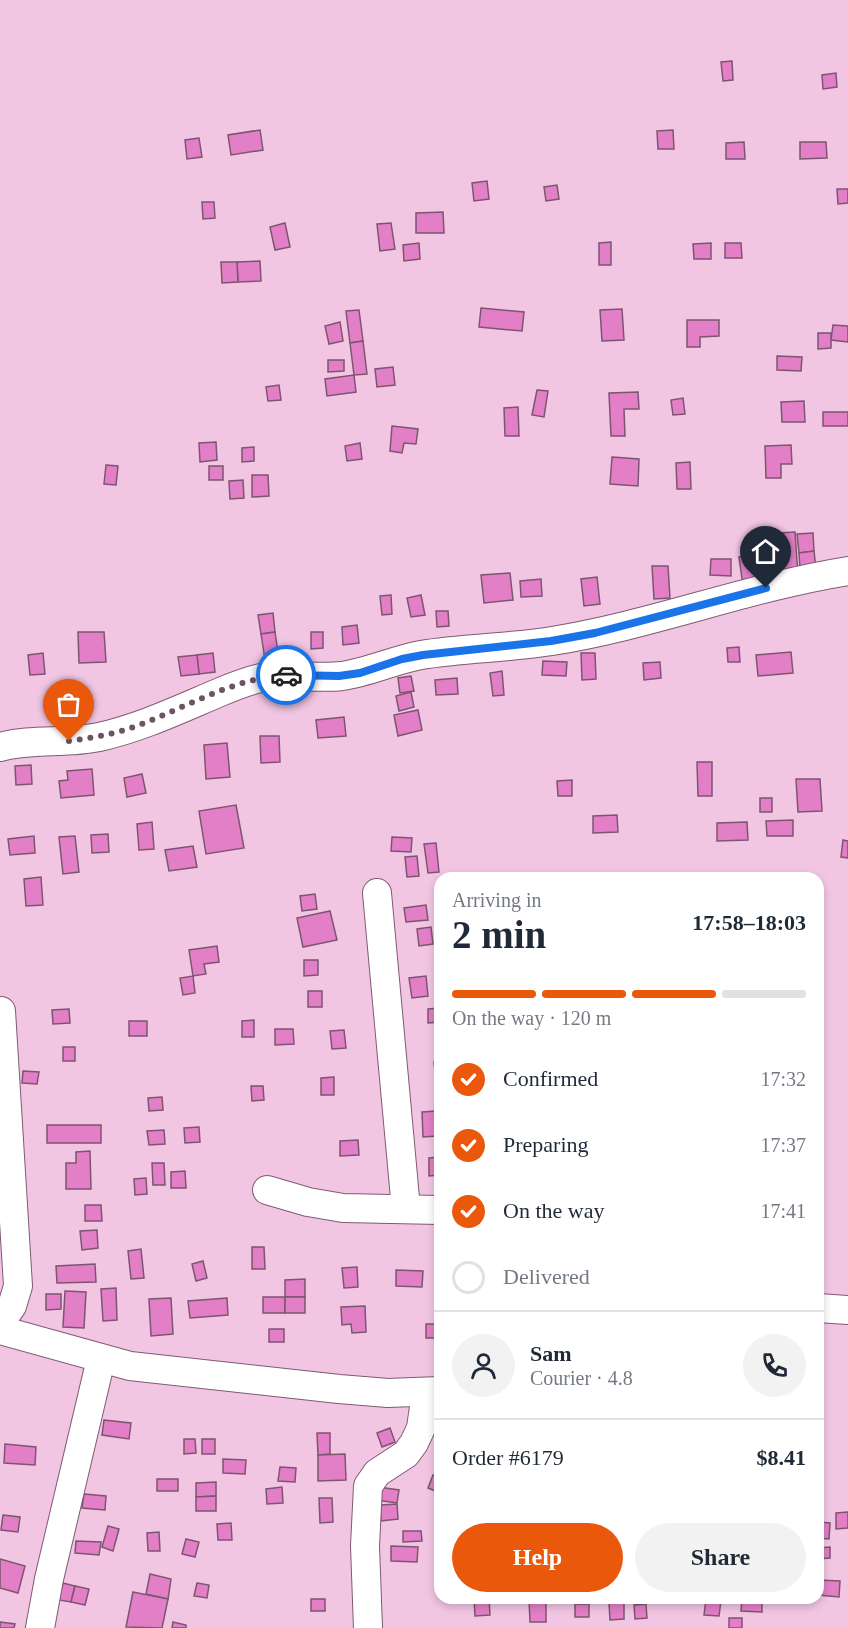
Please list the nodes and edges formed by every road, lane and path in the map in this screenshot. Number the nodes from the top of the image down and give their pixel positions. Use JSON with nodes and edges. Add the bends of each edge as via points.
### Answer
{"nodes":[{"id":1,"x":848,"y":571,"type":"edge"},
{"id":2,"x":0,"y":747,"type":"edge"},
{"id":3,"x":377,"y":893,"type":"dead end"},
{"id":4,"x":1,"y":1011,"type":"edge"},
{"id":5,"x":267,"y":1190,"type":"dead end"},
{"id":6,"x":406,"y":1209,"type":"junction"},
{"id":7,"x":434,"y":1210,"type":"edge"},
{"id":8,"x":824,"y":1308,"type":"edge"},
{"id":9,"x":848,"y":1310,"type":"edge"},
{"id":10,"x":0,"y":1323,"type":"edge"},
{"id":11,"x":0,"y":1330,"type":"edge"},
{"id":12,"x":101,"y":1359,"type":"junction"},
{"id":13,"x":433,"y":1392,"type":"edge"},
{"id":14,"x":40,"y":1628,"type":"edge"},
{"id":15,"x":368,"y":1628,"type":"edge"}],
"edges":[{"from":1,"to":2,"type":"street","via":[[595,633],[423,655],[339,676],[260,678],[99,737]]},
{"from":3,"to":6,"type":"street"},
{"from":4,"to":10,"type":"street","via":[[18,1286],[12,1306]]},
{"from":5,"to":6,"type":"street","via":[[343,1208]]},
{"from":6,"to":7,"type":"street"},
{"from":8,"to":9,"type":"street"},
{"from":11,"to":12,"type":"street"},
{"from":12,"to":13,"type":"street","via":[[130,1366],[327,1388]]},
{"from":12,"to":14,"type":"street"},
{"from":13,"to":15,"type":"street","via":[[414,1443],[406,1454],[377,1473],[369,1486],[365,1546]]}]}
